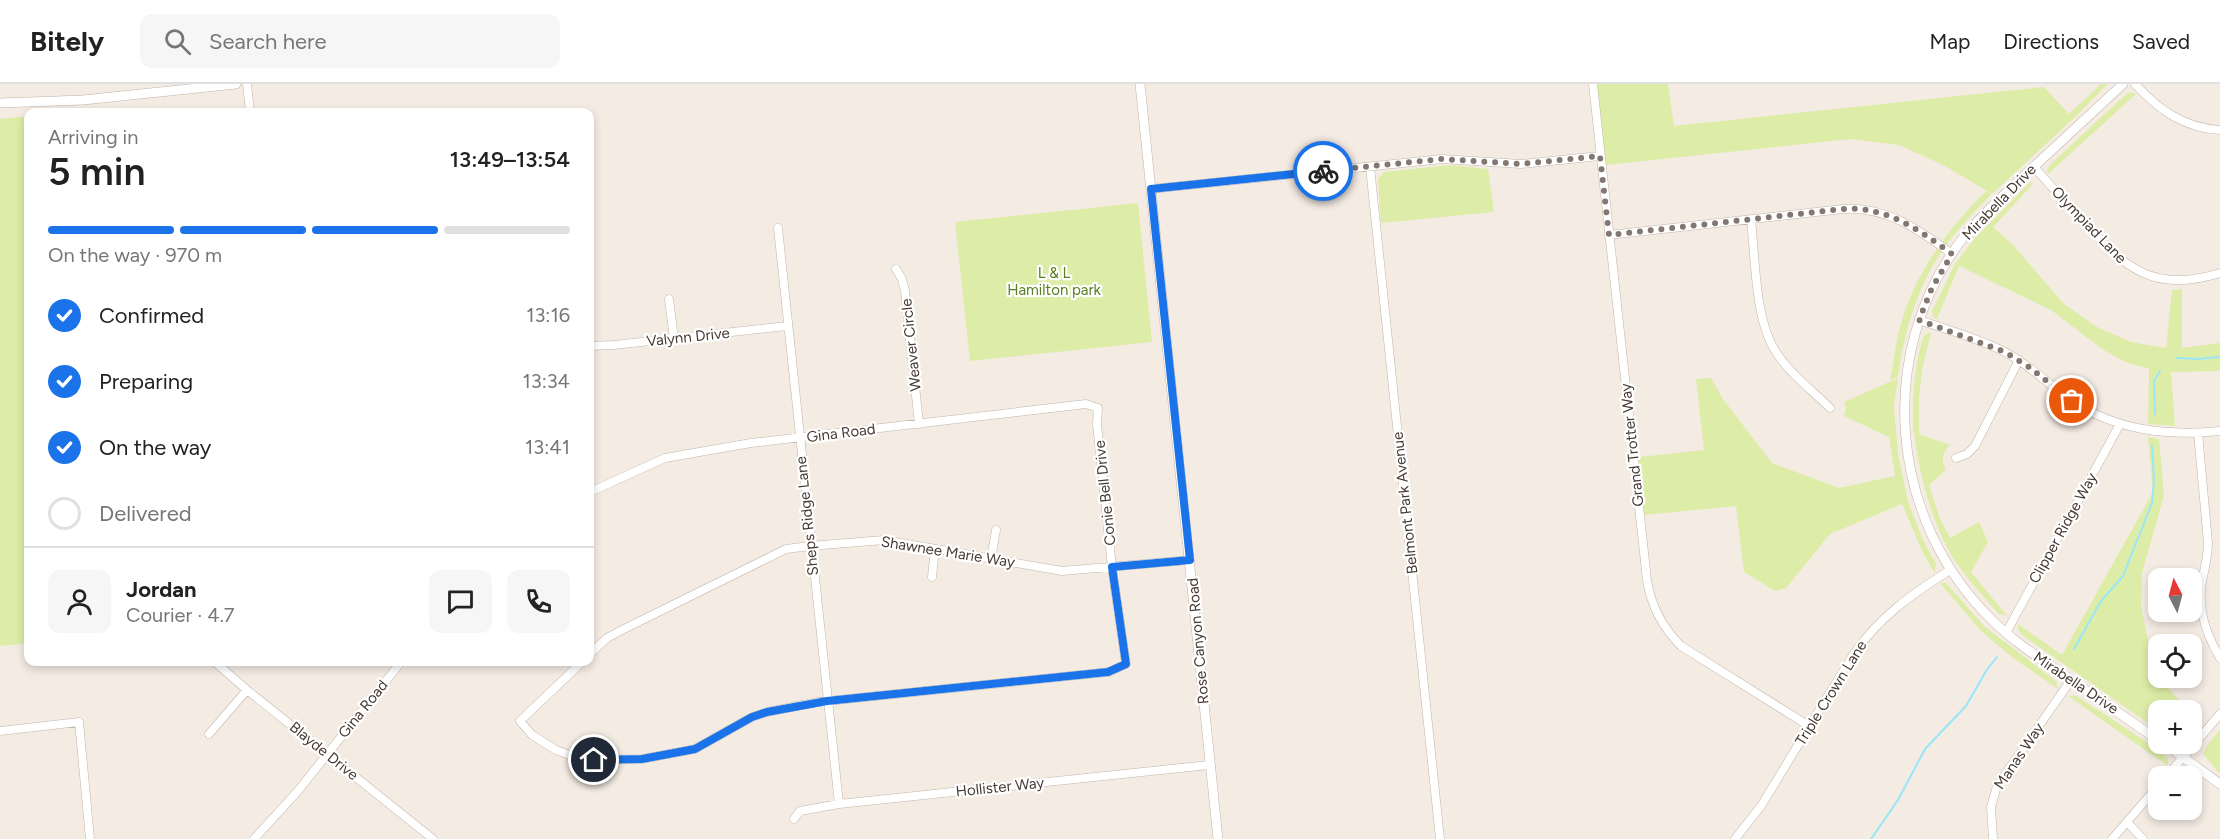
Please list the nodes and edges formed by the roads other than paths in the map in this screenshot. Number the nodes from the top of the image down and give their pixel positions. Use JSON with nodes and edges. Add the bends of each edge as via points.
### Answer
{"nodes":[{"id":1,"x":236,"y":84,"type":"edge"},
{"id":2,"x":247,"y":84,"type":"edge"},
{"id":3,"x":1140,"y":84,"type":"edge"},
{"id":4,"x":1593,"y":84,"type":"edge"},
{"id":5,"x":2123,"y":84,"type":"edge"},
{"id":6,"x":2135,"y":84,"type":"edge"},
{"id":7,"x":0,"y":103,"type":"edge"},
{"id":8,"x":250,"y":108,"type":"edge"},
{"id":9,"x":2220,"y":130,"type":"edge"},
{"id":10,"x":1600,"y":156,"type":"junction"},
{"id":11,"x":1370,"y":166,"type":"junction"},
{"id":12,"x":2034,"y":166,"type":"junction"},
{"id":13,"x":1151,"y":189,"type":"junction"},
{"id":14,"x":1751,"y":219,"type":"junction"},
{"id":15,"x":778,"y":228,"type":"dead end"},
{"id":16,"x":1609,"y":235,"type":"junction"},
{"id":17,"x":1952,"y":254,"type":"junction"},
{"id":18,"x":896,"y":269,"type":"dead end"},
{"id":19,"x":2220,"y":273,"type":"edge"},
{"id":20,"x":669,"y":299,"type":"dead end"},
{"id":21,"x":1919,"y":320,"type":"junction"},
{"id":22,"x":787,"y":326,"type":"junction"},
{"id":23,"x":674,"y":339,"type":"junction"},
{"id":24,"x":594,"y":346,"type":"edge"},
{"id":25,"x":2019,"y":360,"type":"junction"},
{"id":26,"x":1098,"y":408,"type":"joint"},
{"id":27,"x":1830,"y":408,"type":"dead end"},
{"id":28,"x":919,"y":424,"type":"junction"},
{"id":29,"x":2120,"y":424,"type":"junction"},
{"id":30,"x":2220,"y":431,"type":"edge"},
{"id":31,"x":2198,"y":433,"type":"junction"},
{"id":32,"x":799,"y":438,"type":"junction"},
{"id":33,"x":1956,"y":458,"type":"dead end"},
{"id":34,"x":594,"y":490,"type":"edge"},
{"id":35,"x":996,"y":530,"type":"dead end"},
{"id":36,"x":810,"y":546,"type":"junction"},
{"id":37,"x":935,"y":549,"type":"junction"},
{"id":38,"x":991,"y":559,"type":"junction"},
{"id":39,"x":1190,"y":560,"type":"junction"},
{"id":40,"x":1112,"y":567,"type":"junction"},
{"id":41,"x":1950,"y":570,"type":"junction"},
{"id":42,"x":932,"y":577,"type":"dead end"},
{"id":43,"x":2006,"y":633,"type":"junction"},
{"id":44,"x":594,"y":650,"type":"edge"},
{"id":45,"x":2220,"y":658,"type":"edge"},
{"id":46,"x":220,"y":666,"type":"edge"},
{"id":47,"x":398,"y":666,"type":"edge"},
{"id":48,"x":578,"y":666,"type":"edge"},
{"id":49,"x":2071,"y":680,"type":"junction"},
{"id":50,"x":247,"y":690,"type":"junction"},
{"id":51,"x":827,"y":701,"type":"junction"},
{"id":52,"x":2220,"y":714,"type":"edge"},
{"id":53,"x":1809,"y":726,"type":"junction"},
{"id":54,"x":0,"y":731,"type":"edge"},
{"id":55,"x":2148,"y":733,"type":"edge"},
{"id":56,"x":209,"y":734,"type":"dead end"},
{"id":57,"x":327,"y":754,"type":"junction"},
{"id":58,"x":2180,"y":754,"type":"edge"},
{"id":59,"x":2184,"y":757,"type":"junction"},
{"id":60,"x":1209,"y":765,"type":"junction"},
{"id":61,"x":2176,"y":766,"type":"edge"},
{"id":62,"x":2220,"y":784,"type":"edge"},
{"id":63,"x":2148,"y":798,"type":"edge"},
{"id":64,"x":838,"y":804,"type":"junction"},
{"id":65,"x":794,"y":819,"type":"dead end"},
{"id":66,"x":2127,"y":822,"type":"junction"},
{"id":67,"x":258,"y":838,"type":"edge"},
{"id":68,"x":90,"y":839,"type":"edge"},
{"id":69,"x":433,"y":839,"type":"edge"},
{"id":70,"x":1218,"y":839,"type":"edge"},
{"id":71,"x":1440,"y":839,"type":"edge"},
{"id":72,"x":1735,"y":839,"type":"edge"},
{"id":73,"x":1993,"y":839,"type":"edge"},
{"id":74,"x":2112,"y":839,"type":"edge"},
{"id":75,"x":2143,"y":839,"type":"edge"}],
"edges":[{"from":1,"to":7,"type":"street","via":[[55,102]]},
{"from":2,"to":8,"type":"street"},
{"from":3,"to":13,"type":"street","name":"Rose Canyon Road"},
{"from":4,"to":10,"type":"street","name":"Grand Trotter Way"},
{"from":5,"to":12,"type":"street","name":"Mirabella Drive"},
{"from":6,"to":9,"type":"street","via":[[2173,117],[2199,128]]},
{"from":10,"to":11,"type":"street","via":[[1521,164],[1449,159]]},
{"from":10,"to":16,"type":"street","name":"Grand Trotter Way"},
{"from":11,"to":13,"type":"street"},
{"from":11,"to":71,"type":"street","name":"Belmont Park Avenue"},
{"from":12,"to":17,"type":"street","name":"Mirabella Drive","via":[[1983,215]]},
{"from":12,"to":19,"type":"street","name":"Olympiad Lane","via":[[2108,249],[2134,269],[2176,280]]},
{"from":13,"to":39,"type":"street","name":"Rose Canyon Road"},
{"from":14,"to":16,"type":"street"},
{"from":14,"to":17,"type":"street","via":[[1843,209],[1876,210],[1907,224]]},
{"from":14,"to":27,"type":"street","via":[[1768,338],[1785,364]]},
{"from":15,"to":22,"type":"street","name":"Sheps Ridge Lane"},
{"from":16,"to":53,"type":"street","name":"Grand Trotter Way","via":[[1647,580],[1656,612],[1667,630],[1690,652]]},
{"from":17,"to":21,"type":"street","name":"Mirabella Drive"},
{"from":18,"to":28,"type":"street","name":"Weaver Circle","via":[[905,291]]},
{"from":20,"to":23,"type":"street"},
{"from":21,"to":25,"type":"street"},
{"from":21,"to":41,"type":"street","name":"Mirabella Drive","via":[[1907,370],[1905,437],[1920,508]]},
{"from":22,"to":23,"type":"street","name":"Valynn Drive"},
{"from":22,"to":32,"type":"street","name":"Sheps Ridge Lane"},
{"from":23,"to":24,"type":"street","name":"Valynn Drive"},
{"from":25,"to":29,"type":"street","via":[[2072,401]]},
{"from":25,"to":33,"type":"street","via":[[1975,446]]},
{"from":26,"to":28,"type":"street","name":"Gina Road","via":[[1086,404]]},
{"from":26,"to":40,"type":"street","name":"Conie Bell Drive"},
{"from":28,"to":32,"type":"street","name":"Gina Road"},
{"from":29,"to":31,"type":"street","via":[[2160,433]]},
{"from":29,"to":43,"type":"street","name":"Clipper Ridge Way"},
{"from":30,"to":31,"type":"street"},
{"from":31,"to":45,"type":"street","via":[[2208,532],[2201,609],[2205,630]]},
{"from":32,"to":34,"type":"street","name":"Gina Road","via":[[665,458]]},
{"from":32,"to":36,"type":"street","name":"Sheps Ridge Lane"},
{"from":35,"to":38,"type":"street"},
{"from":36,"to":37,"type":"street","name":"Shawnee Marie Way","via":[[884,540]]},
{"from":36,"to":44,"type":"street","name":"Shawnee Marie Way","via":[[786,549],[607,638]]},
{"from":36,"to":51,"type":"street","name":"Sheps Ridge Lane"},
{"from":37,"to":38,"type":"street","name":"Shawnee Marie Way"},
{"from":37,"to":42,"type":"street"},
{"from":38,"to":40,"type":"street","name":"Shawnee Marie Way","via":[[1062,571]]},
{"from":39,"to":40,"type":"street","name":"Shawnee Marie Way"},
{"from":39,"to":60,"type":"street","name":"Rose Canyon Road"},
{"from":40,"to":51,"type":"street","name":"Conie Bell Drive","via":[[1126,664],[1108,672]]},
{"from":41,"to":43,"type":"street","name":"Mirabella Drive"},
{"from":41,"to":53,"type":"street","name":"Triple Crown Lane","via":[[1903,601],[1875,626]]},
{"from":43,"to":49,"type":"street","name":"Mirabella Drive"},
{"from":46,"to":50,"type":"street","name":"Blayde Drive"},
{"from":47,"to":57,"type":"street","name":"Gina Road"},
{"from":48,"to":51,"type":"street","name":"Conie Bell Drive","via":[[520,721],[532,735],[556,750],[594,760],[642,759],[695,749],[752,717]]},
{"from":49,"to":55,"type":"street","name":"Mirabella Drive"},
{"from":49,"to":73,"type":"street","name":"Manas Way","via":[[1997,786],[1991,807]]},
{"from":50,"to":56,"type":"street"},
{"from":50,"to":57,"type":"street","name":"Blayde Drive"},
{"from":51,"to":64,"type":"street","name":"Sheps Ridge Lane"},
{"from":52,"to":59,"type":"street"},
{"from":53,"to":72,"type":"street","name":"Triple Crown Lane","via":[[1754,816]]},
{"from":54,"to":68,"type":"street","via":[[79,722]]},
{"from":57,"to":67,"type":"street","name":"Gina Road"},
{"from":57,"to":69,"type":"street","name":"Blayde Drive"},
{"from":58,"to":59,"type":"street"},
{"from":59,"to":61,"type":"street"},
{"from":59,"to":62,"type":"street"},
{"from":60,"to":64,"type":"street","name":"Hollister Way"},
{"from":60,"to":70,"type":"street","name":"Rose Canyon Road"},
{"from":63,"to":66,"type":"street"},
{"from":64,"to":65,"type":"street","name":"Hollister Way","via":[[800,811]]},
{"from":66,"to":74,"type":"street"},
{"from":66,"to":75,"type":"street"}]}
